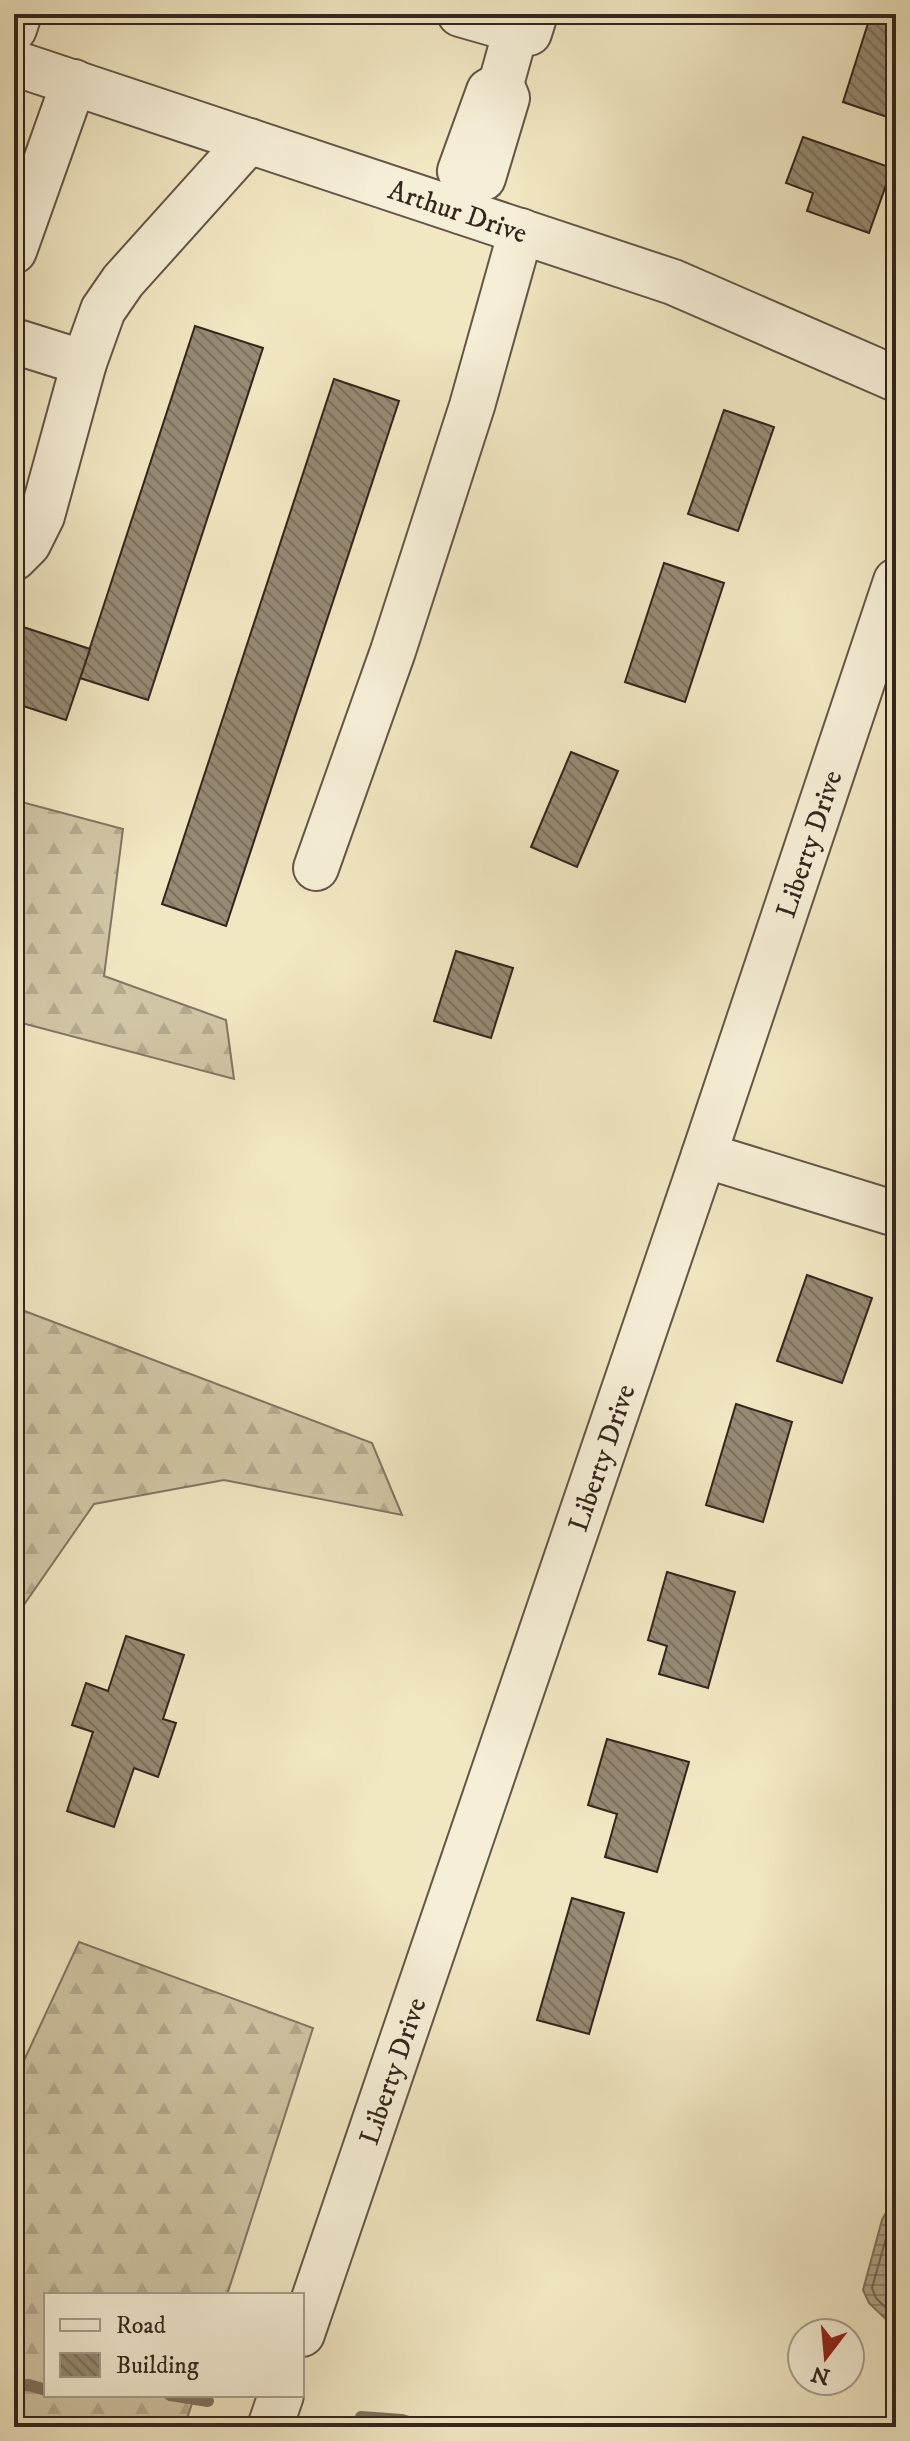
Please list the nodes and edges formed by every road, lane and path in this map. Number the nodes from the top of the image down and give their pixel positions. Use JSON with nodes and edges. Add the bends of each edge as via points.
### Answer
{"nodes":[{"id":1,"x":19,"y":14,"type":"edge"},
{"id":2,"x":460,"y":14,"type":"edge"},
{"id":3,"x":526,"y":22,"type":"edge"},
{"id":4,"x":14,"y":29,"type":"edge"},
{"id":5,"x":14,"y":63,"type":"edge"},
{"id":6,"x":74,"y":82,"type":"junction"},
{"id":7,"x":249,"y":141,"type":"junction"},
{"id":8,"x":464,"y":197,"type":"junction"},
{"id":9,"x":521,"y":231,"type":"junction"},
{"id":10,"x":14,"y":251,"type":"edge"},
{"id":11,"x":14,"y":341,"type":"edge"},
{"id":12,"x":84,"y":363,"type":"junction"},
{"id":13,"x":896,"y":379,"type":"edge"},
{"id":14,"x":14,"y":558,"type":"edge"},
{"id":15,"x":896,"y":581,"type":"edge"},
{"id":16,"x":316,"y":868,"type":"dead end"},
{"id":17,"x":704,"y":1155,"type":"junction"},
{"id":18,"x":896,"y":1214,"type":"edge"},
{"id":19,"x":304,"y":2328,"type":"edge"},
{"id":20,"x":280,"y":2397,"type":"edge"},
{"id":21,"x":270,"y":2427,"type":"edge"}],
"edges":[{"from":1,"to":4,"type":"street"},
{"from":2,"to":3,"type":"street"},
{"from":3,"to":8,"type":"street","via":[[501,84],[507,98],[483,178]]},
{"from":5,"to":6,"type":"street","name":"Arthur Drive"},
{"from":6,"to":7,"type":"street","name":"Arthur Drive"},
{"from":6,"to":10,"type":"street"},
{"from":7,"to":8,"type":"street","name":"Arthur Drive"},
{"from":7,"to":12,"type":"street","via":[[123,281],[103,310]]},
{"from":8,"to":9,"type":"street","name":"Arthur Drive"},
{"from":9,"to":13,"type":"street","name":"Arthur Drive","via":[[673,282]]},
{"from":9,"to":16,"type":"street","via":[[472,406]]},
{"from":11,"to":12,"type":"street"},
{"from":12,"to":14,"type":"street","via":[[42,516]]},
{"from":15,"to":17,"type":"street","name":"Liberty Drive"},
{"from":17,"to":18,"type":"street"},
{"from":17,"to":19,"type":"street","name":"Liberty Drive"},
{"from":20,"to":21,"type":"street"}]}
